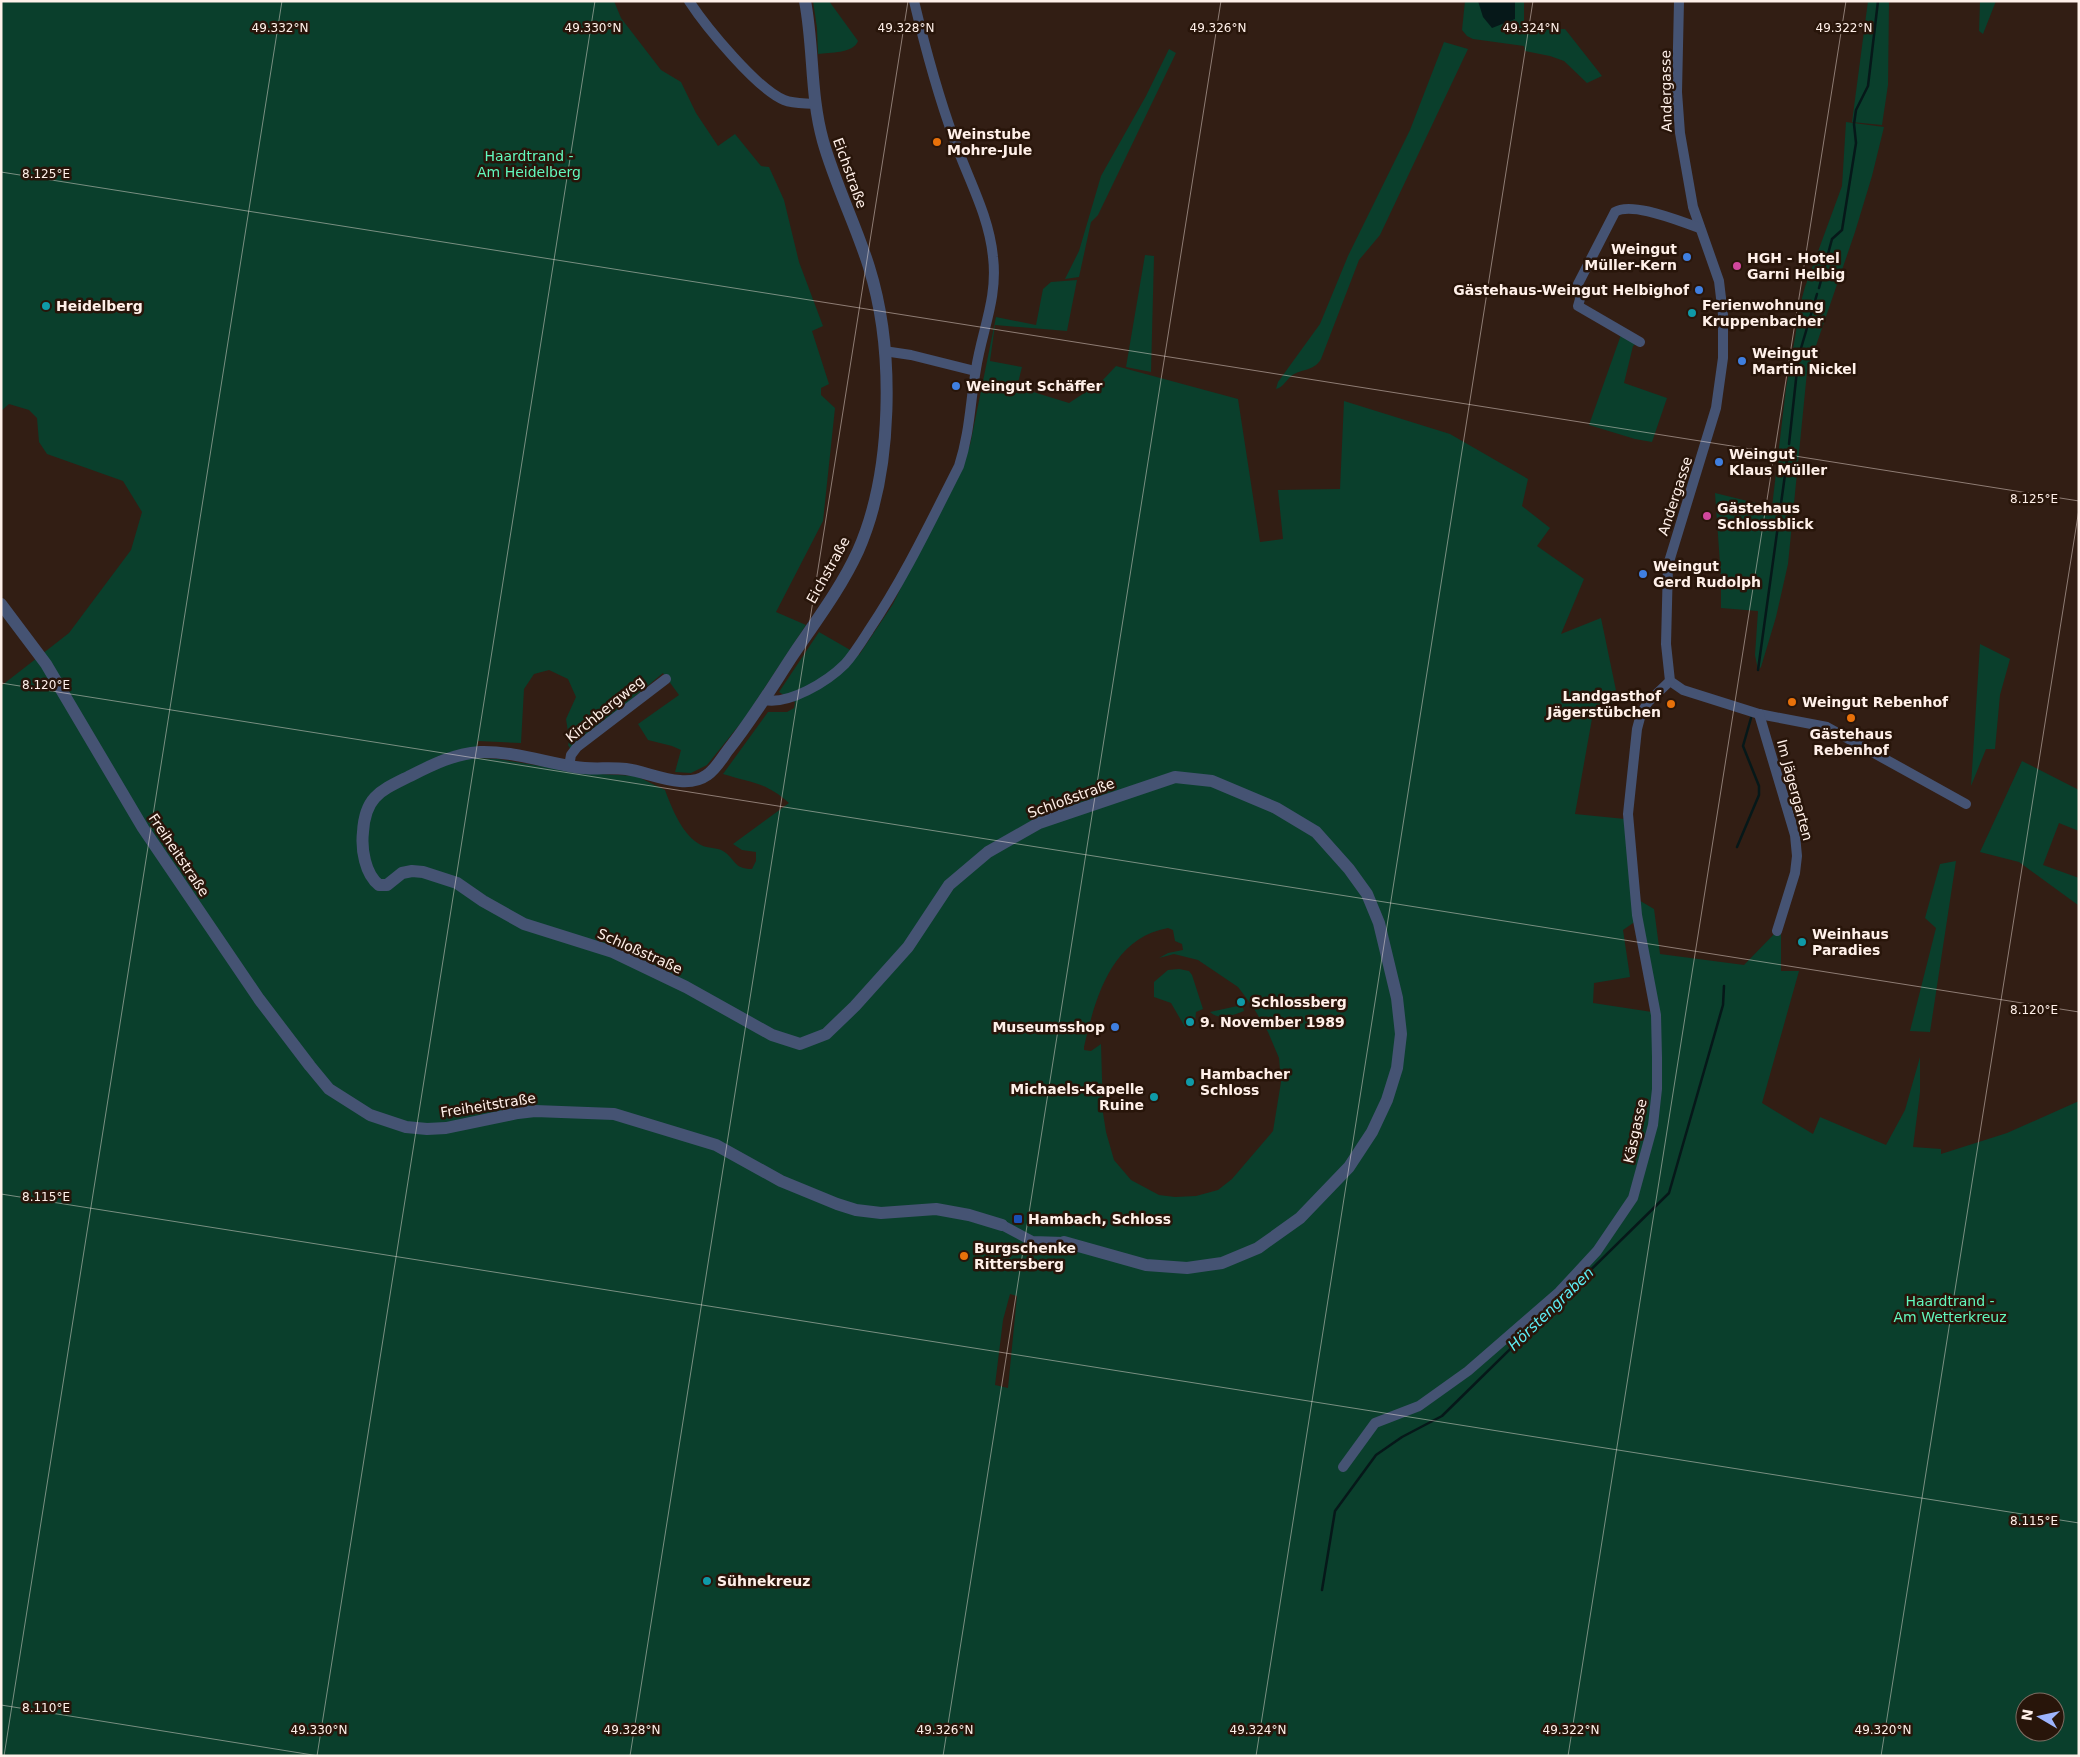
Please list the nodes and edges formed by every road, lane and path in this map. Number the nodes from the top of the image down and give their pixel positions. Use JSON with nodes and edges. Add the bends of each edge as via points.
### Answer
{"nodes":[{"id":1,"x":689,"y":1,"type":"edge"},
{"id":2,"x":805,"y":1,"type":"edge"},
{"id":3,"x":914,"y":1,"type":"edge"},
{"id":4,"x":1678,"y":1,"type":"edge"},
{"id":5,"x":815,"y":104,"type":"junction"},
{"id":6,"x":1700,"y":228,"type":"junction"},
{"id":7,"x":1640,"y":342,"type":"dead end"},
{"id":8,"x":884,"y":351,"type":"junction"},
{"id":9,"x":975,"y":371,"type":"junction"},
{"id":10,"x":1,"y":604,"type":"edge"},
{"id":11,"x":666,"y":679,"type":"dead end"},
{"id":12,"x":1670,"y":681,"type":"junction"},
{"id":13,"x":764,"y":700,"type":"junction"},
{"id":14,"x":1759,"y":714,"type":"junction"},
{"id":15,"x":569,"y":766,"type":"junction"},
{"id":16,"x":1966,"y":804,"type":"dead end"},
{"id":17,"x":1777,"y":931,"type":"dead end"},
{"id":18,"x":1002,"y":1225,"type":"joint"},
{"id":19,"x":1015,"y":1233,"type":"joint"},
{"id":20,"x":1064,"y":1242,"type":"joint"},
{"id":21,"x":1343,"y":1467,"type":"dead end"}],
"edges":[{"from":1,"to":5,"type":"street","via":[[739,62],[775,95],[798,103]]},
{"from":2,"to":5,"type":"street","name":"Eichstraße"},
{"from":3,"to":9,"type":"street","via":[[954,139],[983,212],[993,257],[994,289]]},
{"from":4,"to":6,"type":"street","name":"Andergasse","via":[[1679,126],[1688,185]]},
{"from":5,"to":8,"type":"street","name":"Eichstraße","via":[[828,159],[870,271]]},
{"from":6,"to":7,"type":"street","via":[[1648,212],[1620,209],[1615,212],[1596,247],[1578,284],[1578,306]]},
{"from":6,"to":12,"type":"street","name":"Andergasse","via":[[1719,281],[1724,358],[1716,408],[1668,565],[1666,644]]},
{"from":8,"to":9,"type":"street","via":[[911,354]]},
{"from":8,"to":13,"type":"street","name":"Eichstraße","via":[[882,462],[866,529],[841,582]]},
{"from":9,"to":13,"type":"street","via":[[972,408],[959,466],[889,601],[845,664],[801,694]]},
{"from":10,"to":18,"type":"street","name":"Freiheitstraße","via":[[46,664],[143,828],[259,999],[329,1088],[370,1115],[406,1127],[427,1129],[518,1113],[614,1114],[716,1145],[781,1181],[847,1207],[881,1213],[936,1209]]},
{"from":11,"to":15,"type":"street","name":"Kirchbergweg","via":[[577,747]]},
{"from":12,"to":14,"type":"street","via":[[1683,690]]},
{"from":12,"to":21,"type":"street","name":"Käsgasse","via":[[1652,697],[1641,714],[1628,814],[1637,915],[1656,1015],[1657,1057],[1653,1125],[1633,1198],[1596,1250],[1558,1292],[1468,1371],[1419,1406],[1375,1423]]},
{"from":13,"to":15,"type":"street","name":"Schloßstraße","via":[[706,776],[675,780],[629,770]]},
{"from":14,"to":16,"type":"street","via":[[1827,727]]},
{"from":14,"to":17,"type":"street","name":"Im Jägergarten","via":[[1795,835],[1795,873]]},
{"from":15,"to":20,"type":"street","name":"Schloßstraße","via":[[548,760],[484,752],[466,754],[430,764],[387,787],[371,801],[364,821],[362,844],[373,881],[387,885],[402,873],[412,871],[457,883],[524,924],[613,952],[772,1035],[800,1044],[826,1034],[855,1006],[908,947],[949,885],[988,852],[1039,823],[1160,780],[1185,777],[1212,781],[1244,794],[1276,808],[1316,832],[1367,894],[1379,923],[1397,998],[1401,1034],[1397,1068],[1372,1132],[1349,1167],[1300,1218],[1258,1248],[1222,1263],[1187,1268],[1146,1265]]},
{"from":18,"to":19,"type":"street","name":"Freiheitstraße"},
{"from":19,"to":20,"type":"street","name":"Schloßstraße","via":[[1038,1242]]}]}
